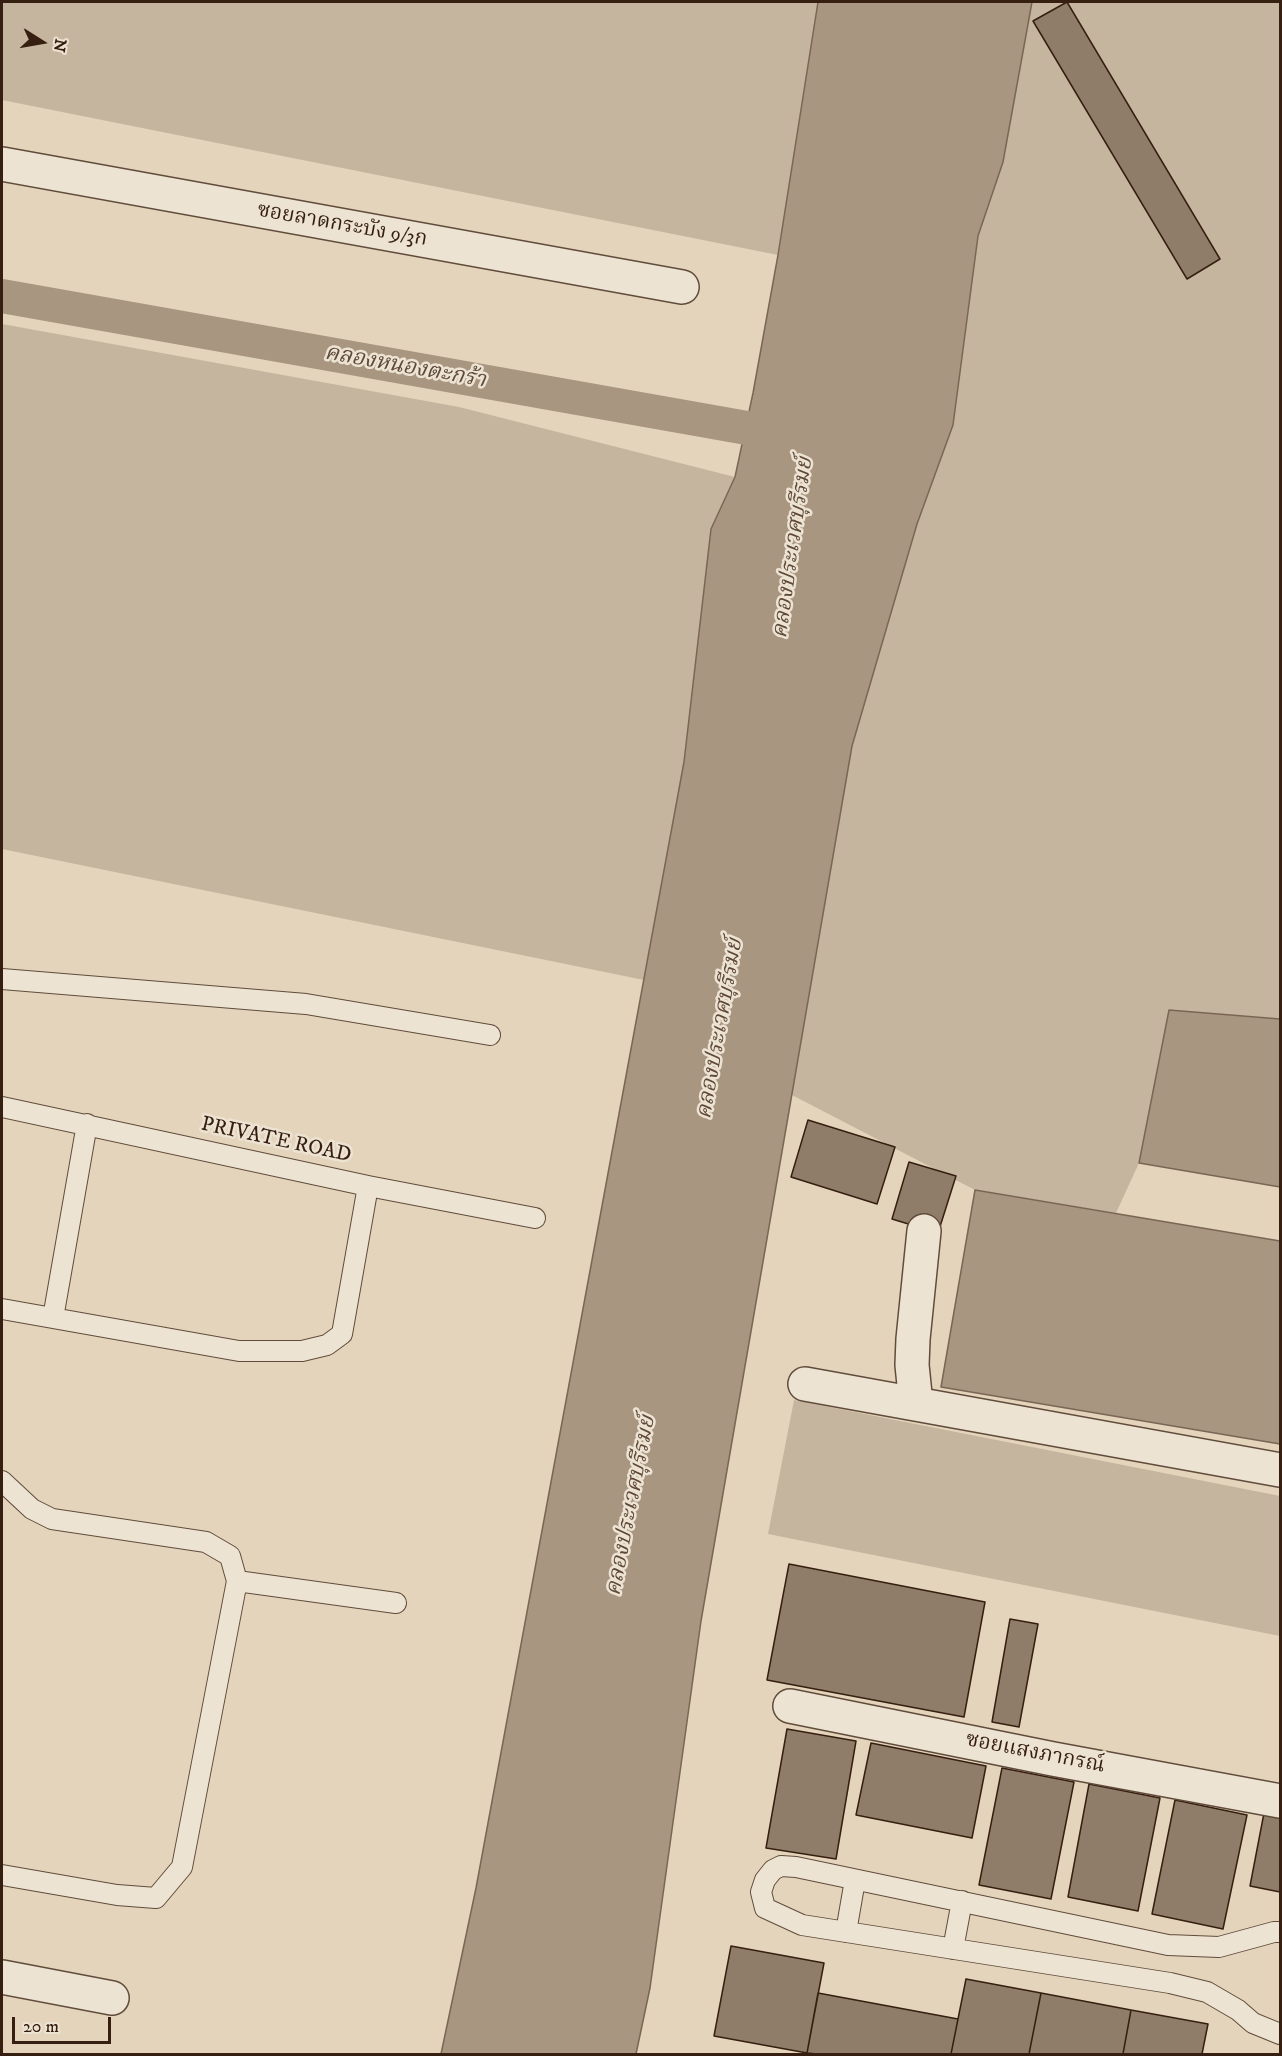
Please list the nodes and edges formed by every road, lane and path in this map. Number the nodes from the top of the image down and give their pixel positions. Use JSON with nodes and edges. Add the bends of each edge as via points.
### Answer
{"nodes":[{"id":1,"x":2,"y":164,"type":"edge"},
{"id":2,"x":682,"y":287,"type":"dead end"},
{"id":3,"x":2,"y":979,"type":"edge"},
{"id":4,"x":490,"y":1035,"type":"dead end"},
{"id":5,"x":2,"y":1107,"type":"edge"},
{"id":6,"x":87,"y":1124,"type":"junction"},
{"id":7,"x":369,"y":1186,"type":"junction"},
{"id":8,"x":535,"y":1218,"type":"dead end"},
{"id":9,"x":924,"y":1231,"type":"dead end"},
{"id":10,"x":2,"y":1309,"type":"edge"},
{"id":11,"x":53,"y":1318,"type":"junction"},
{"id":12,"x":805,"y":1384,"type":"dead end"},
{"id":13,"x":916,"y":1404,"type":"junction"},
{"id":14,"x":1281,"y":1470,"type":"edge"},
{"id":15,"x":2,"y":1481,"type":"edge"},
{"id":16,"x":237,"y":1581,"type":"junction"},
{"id":17,"x":396,"y":1604,"type":"dead end"},
{"id":18,"x":790,"y":1706,"type":"dead end"},
{"id":19,"x":1281,"y":1802,"type":"edge"},
{"id":20,"x":2,"y":1875,"type":"edge"},
{"id":21,"x":855,"y":1880,"type":"junction"},
{"id":22,"x":962,"y":1901,"type":"junction"},
{"id":23,"x":846,"y":1932,"type":"junction"},
{"id":24,"x":1281,"y":1932,"type":"edge"},
{"id":25,"x":953,"y":1949,"type":"junction"},
{"id":26,"x":2,"y":1977,"type":"edge"},
{"id":27,"x":112,"y":1998,"type":"dead end"},
{"id":28,"x":1281,"y":2034,"type":"edge"}],
"edges":[{"from":1,"to":2,"type":"street","name":"ซอยลาดกระบัง 9/3ก"},
{"from":3,"to":4,"type":"lane","via":[[306,1004]]},
{"from":5,"to":6,"type":"lane","name":"PRIVATE ROAD"},
{"from":6,"to":7,"type":"lane","name":"PRIVATE ROAD"},
{"from":6,"to":11,"type":"lane"},
{"from":7,"to":8,"type":"lane"},
{"from":7,"to":11,"type":"lane","name":"PRIVATE ROAD","via":[[342,1334],[327,1345],[302,1351],[239,1351]]},
{"from":9,"to":13,"type":"street","via":[[913,1339]]},
{"from":10,"to":11,"type":"lane","name":"PRIVATE ROAD"},
{"from":12,"to":13,"type":"street"},
{"from":13,"to":14,"type":"street"},
{"from":15,"to":16,"type":"lane","via":[[32,1509],[52,1519],[206,1542],[230,1556]]},
{"from":16,"to":17,"type":"lane"},
{"from":16,"to":20,"type":"lane","via":[[182,1867],[156,1898]]},
{"from":18,"to":19,"type":"street","name":"ซอยแสงภากรณ์"},
{"from":21,"to":22,"type":"lane"},
{"from":21,"to":23,"type":"lane"},
{"from":21,"to":23,"type":"lane","via":[[781,1866],[765,1880],[761,1892],[765,1908],[802,1925]]},
{"from":22,"to":24,"type":"lane","via":[[1168,1945],[1219,1947]]},
{"from":22,"to":25,"type":"lane"},
{"from":23,"to":25,"type":"lane"},
{"from":25,"to":28,"type":"lane","via":[[1207,1992],[1253,2024]]},
{"from":26,"to":27,"type":"street"}]}
